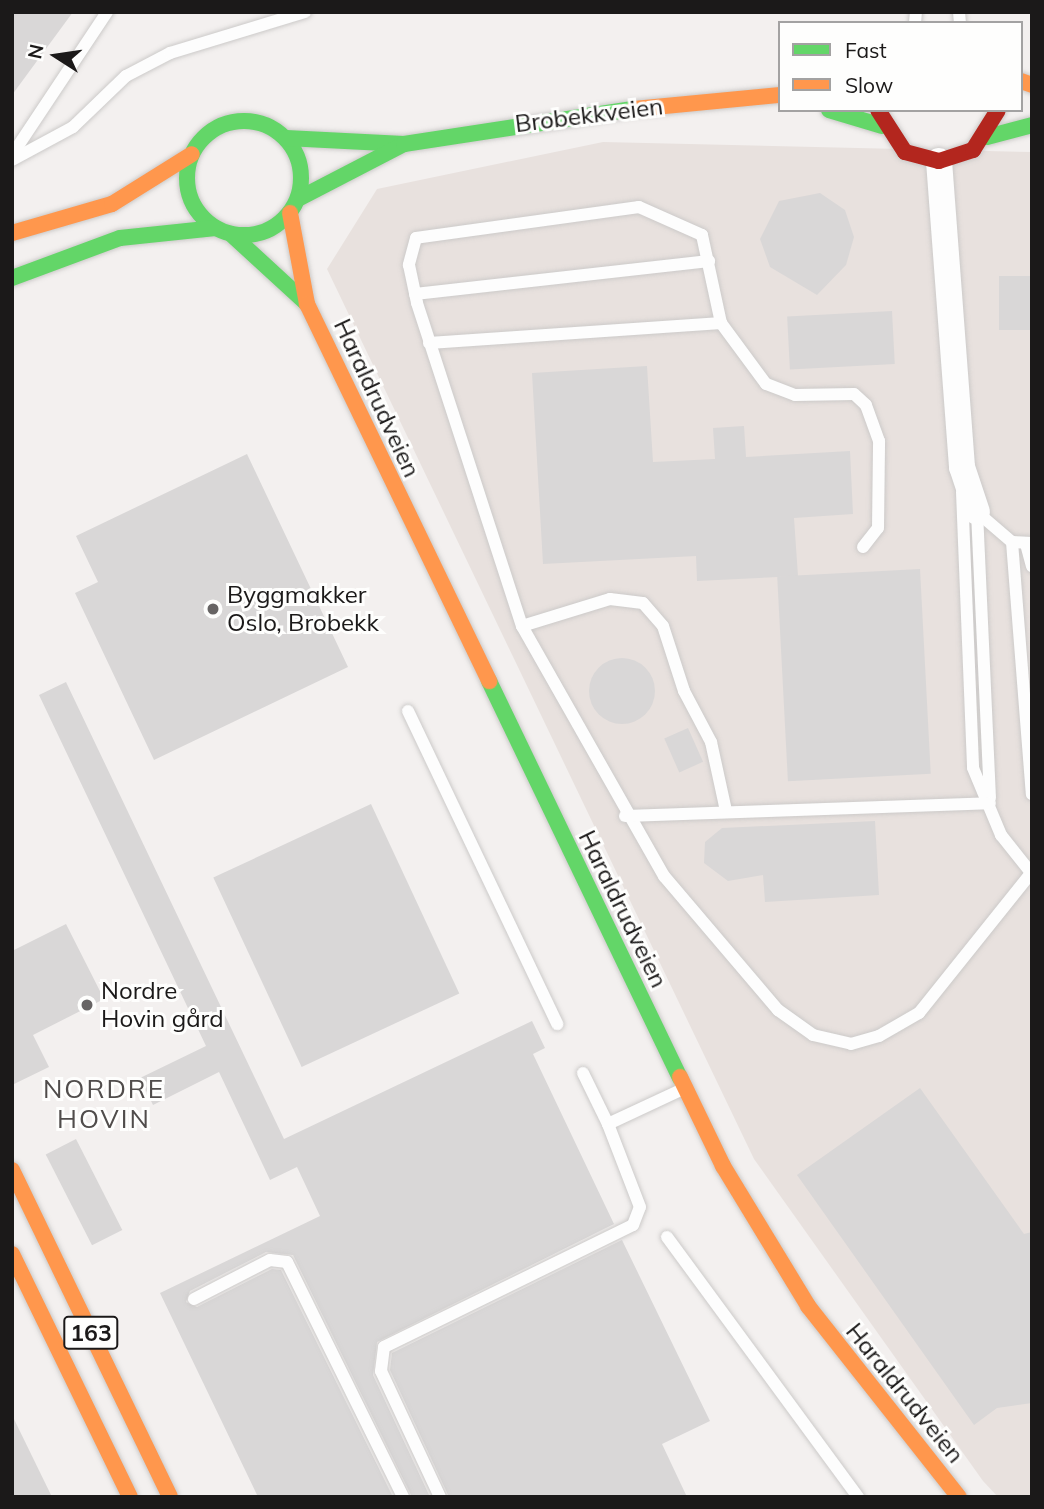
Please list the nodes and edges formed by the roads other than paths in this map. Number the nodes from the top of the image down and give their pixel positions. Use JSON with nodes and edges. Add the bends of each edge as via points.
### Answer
{"nodes":[{"id":1,"x":107,"y":12,"type":"edge"},
{"id":2,"x":305,"y":12,"type":"edge"},
{"id":3,"x":778,"y":96,"type":"edge"},
{"id":4,"x":836,"y":112,"type":"edge"},
{"id":5,"x":878,"y":112,"type":"edge"},
{"id":6,"x":997,"y":112,"type":"edge"},
{"id":7,"x":1032,"y":125,"type":"edge"},
{"id":8,"x":883,"y":126,"type":"junction"},
{"id":9,"x":987,"y":137,"type":"junction"},
{"id":10,"x":286,"y":138,"type":"junction"},
{"id":11,"x":404,"y":144,"type":"junction"},
{"id":12,"x":192,"y":154,"type":"junction"},
{"id":13,"x":12,"y":158,"type":"edge"},
{"id":14,"x":939,"y":161,"type":"junction"},
{"id":15,"x":298,"y":199,"type":"junction"},
{"id":16,"x":289,"y":213,"type":"junction"},
{"id":17,"x":215,"y":228,"type":"junction"},
{"id":18,"x":12,"y":233,"type":"edge"},
{"id":19,"x":231,"y":234,"type":"junction"},
{"id":20,"x":709,"y":261,"type":"junction"},
{"id":21,"x":12,"y":278,"type":"edge"},
{"id":22,"x":415,"y":294,"type":"junction"},
{"id":23,"x":307,"y":304,"type":"junction"},
{"id":24,"x":721,"y":323,"type":"junction"},
{"id":25,"x":429,"y":343,"type":"junction"},
{"id":26,"x":962,"y":467,"type":"junction"},
{"id":27,"x":976,"y":512,"type":"junction"},
{"id":28,"x":1012,"y":542,"type":"junction"},
{"id":29,"x":1029,"y":544,"type":"edge"},
{"id":30,"x":863,"y":547,"type":"dead end"},
{"id":31,"x":1032,"y":566,"type":"edge"},
{"id":32,"x":522,"y":626,"type":"junction"},
{"id":33,"x":408,"y":711,"type":"dead end"},
{"id":34,"x":1032,"y":794,"type":"edge"},
{"id":35,"x":990,"y":803,"type":"junction"},
{"id":36,"x":726,"y":811,"type":"junction"},
{"id":37,"x":625,"y":816,"type":"junction"},
{"id":38,"x":1032,"y":873,"type":"edge"},
{"id":39,"x":557,"y":1024,"type":"dead end"},
{"id":40,"x":583,"y":1073,"type":"dead end"},
{"id":41,"x":683,"y":1089,"type":"junction"},
{"id":42,"x":608,"y":1124,"type":"junction"},
{"id":43,"x":12,"y":1170,"type":"edge"},
{"id":44,"x":667,"y":1237,"type":"dead end"},
{"id":45,"x":12,"y":1254,"type":"edge"},
{"id":46,"x":194,"y":1299,"type":"dead end"},
{"id":47,"x":130,"y":1497,"type":"edge"},
{"id":48,"x":170,"y":1497,"type":"edge"},
{"id":49,"x":403,"y":1497,"type":"edge"},
{"id":50,"x":440,"y":1497,"type":"edge"},
{"id":51,"x":858,"y":1497,"type":"edge"},
{"id":52,"x":959,"y":1497,"type":"edge"}],
"edges":[{"from":1,"to":13,"type":"lane"},
{"from":2,"to":13,"type":"lane","via":[[170,53],[137,70],[73,127]]},
{"from":3,"to":11,"type":"main road","name":"Brobekkveien","via":[[568,116]]},
{"from":4,"to":8,"type":"main road"},
{"from":5,"to":8,"type":"main road"},
{"from":6,"to":9,"type":"main road"},
{"from":7,"to":9,"type":"main road"},
{"from":8,"to":14,"type":"main road","via":[[905,152]]},
{"from":9,"to":14,"type":"main road","via":[[957,158]]},
{"from":10,"to":11,"type":"main road","name":"Brobekkveien"},
{"from":10,"to":12,"type":"main road","via":[[263,123],[235,121],[209,132]]},
{"from":10,"to":15,"type":"main road","via":[[300,167]]},
{"from":11,"to":15,"type":"main road","name":"Brobekkveien"},
{"from":12,"to":17,"type":"main road","via":[[189,195]]},
{"from":12,"to":18,"type":"main road","via":[[112,204]]},
{"from":14,"to":26,"type":"street"},
{"from":15,"to":16,"type":"main road"},
{"from":16,"to":19,"type":"main road","via":[[264,232]]},
{"from":16,"to":23,"type":"main road","name":"Haraldrudveien"},
{"from":17,"to":19,"type":"main road"},
{"from":17,"to":21,"type":"main road","via":[[120,239]]},
{"from":19,"to":23,"type":"main road","name":"Haraldrudveien"},
{"from":20,"to":22,"type":"lane"},
{"from":20,"to":22,"type":"lane","via":[[702,235],[639,207],[416,237],[409,265]]},
{"from":20,"to":24,"type":"lane"},
{"from":22,"to":25,"type":"lane"},
{"from":23,"to":41,"type":"main road","name":"Haraldrudveien"},
{"from":24,"to":25,"type":"lane"},
{"from":24,"to":30,"type":"lane","via":[[766,384],[795,395],[854,394],[866,404],[879,441],[878,528]]},
{"from":25,"to":32,"type":"lane"},
{"from":26,"to":27,"type":"street"},
{"from":26,"to":35,"type":"lane","via":[[973,768]]},
{"from":27,"to":28,"type":"lane"},
{"from":27,"to":35,"type":"lane"},
{"from":28,"to":29,"type":"lane"},
{"from":28,"to":34,"type":"lane"},
{"from":29,"to":31,"type":"lane"},
{"from":32,"to":36,"type":"lane","via":[[599,601],[643,603],[663,626],[684,691],[711,742]]},
{"from":32,"to":37,"type":"lane"},
{"from":33,"to":39,"type":"lane"},
{"from":35,"to":36,"type":"lane"},
{"from":35,"to":38,"type":"lane","via":[[1001,835]]},
{"from":36,"to":37,"type":"lane"},
{"from":37,"to":38,"type":"lane","via":[[664,876],[778,1010],[813,1035],[851,1044],[919,1013]]},
{"from":40,"to":42,"type":"lane"},
{"from":41,"to":42,"type":"lane"},
{"from":41,"to":52,"type":"main road","name":"Haraldrudveien","via":[[751,1216],[808,1306]]},
{"from":42,"to":50,"type":"lane","via":[[639,1207],[633,1225],[384,1347],[381,1371]]},
{"from":43,"to":48,"type":"main road","number":"163"},
{"from":44,"to":51,"type":"lane"},
{"from":45,"to":47,"type":"main road","number":"163"},
{"from":46,"to":49,"type":"lane","via":[[270,1259],[286,1262]]}]}
